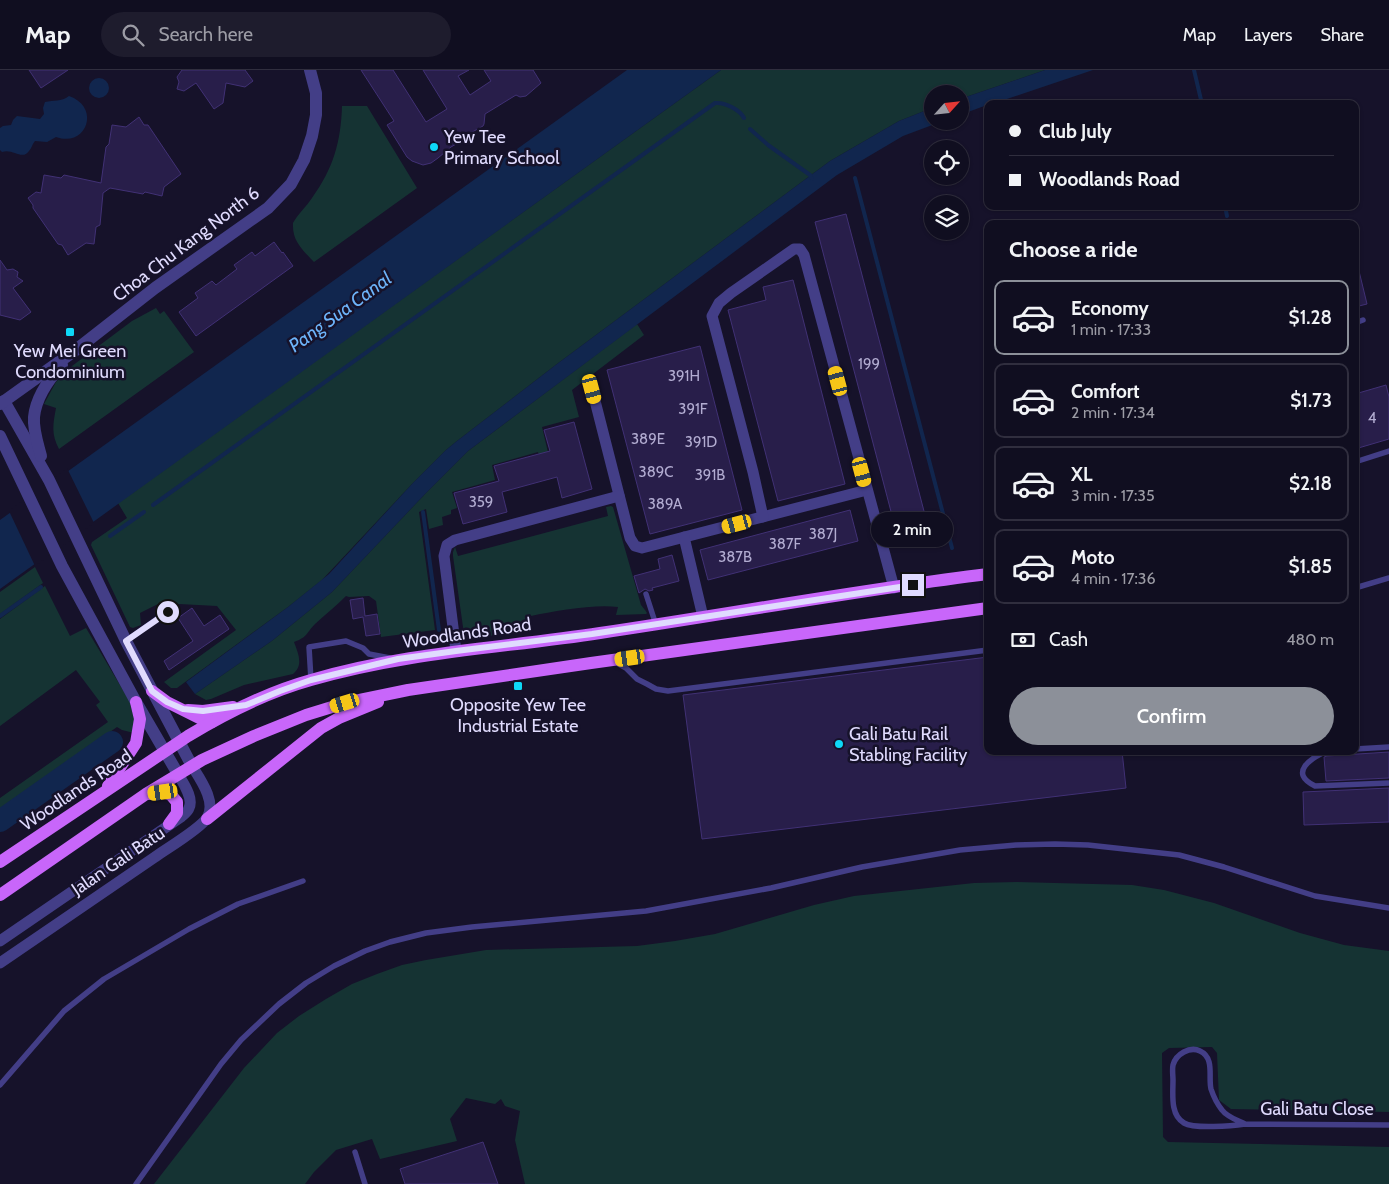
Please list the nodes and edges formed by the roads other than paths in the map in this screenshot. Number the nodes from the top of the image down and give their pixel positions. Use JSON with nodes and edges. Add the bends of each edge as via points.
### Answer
{"nodes":[{"id":1,"x":310,"y":70,"type":"edge"},
{"id":2,"x":1363,"y":320,"type":"dead end"},
{"id":3,"x":1359,"y":321,"type":"edge"},
{"id":4,"x":77,"y":349,"type":"junction"},
{"id":5,"x":592,"y":389,"type":"dead end"},
{"id":6,"x":2,"y":403,"type":"edge"},
{"id":7,"x":0,"y":436,"type":"edge"},
{"id":8,"x":1389,"y":451,"type":"edge"},
{"id":9,"x":0,"y":456,"type":"edge"},
{"id":10,"x":1359,"y":461,"type":"edge"},
{"id":11,"x":47,"y":476,"type":"junction"},
{"id":12,"x":22,"y":482,"type":"junction"},
{"id":13,"x":867,"y":490,"type":"junction"},
{"id":14,"x":619,"y":496,"type":"junction"},
{"id":15,"x":763,"y":517,"type":"junction"},
{"id":16,"x":684,"y":538,"type":"junction"},
{"id":17,"x":984,"y":575,"type":"edge"},
{"id":18,"x":973,"y":576,"type":"junction"},
{"id":19,"x":1389,"y":578,"type":"edge"},
{"id":20,"x":984,"y":582,"type":"edge"},
{"id":21,"x":1359,"y":587,"type":"edge"},
{"id":22,"x":894,"y":588,"type":"junction"},
{"id":23,"x":646,"y":594,"type":"dead end"},
{"id":24,"x":981,"y":609,"type":"edge"},
{"id":25,"x":168,"y":612,"type":"dead end"},
{"id":26,"x":703,"y":617,"type":"junction"},
{"id":27,"x":656,"y":625,"type":"junction"},
{"id":28,"x":126,"y":641,"type":"junction"},
{"id":29,"x":456,"y":651,"type":"junction"},
{"id":30,"x":984,"y":651,"type":"edge"},
{"id":31,"x":398,"y":659,"type":"junction"},
{"id":32,"x":611,"y":660,"type":"junction"},
{"id":33,"x":311,"y":680,"type":"junction"},
{"id":34,"x":408,"y":690,"type":"junction"},
{"id":35,"x":152,"y":691,"type":"junction"},
{"id":36,"x":136,"y":702,"type":"junction"},
{"id":37,"x":246,"y":705,"type":"junction"},
{"id":38,"x":183,"y":709,"type":"junction"},
{"id":39,"x":212,"y":722,"type":"junction"},
{"id":40,"x":179,"y":741,"type":"junction"},
{"id":41,"x":1389,"y":747,"type":"edge"},
{"id":42,"x":1359,"y":749,"type":"edge"},
{"id":43,"x":164,"y":751,"type":"junction"},
{"id":44,"x":1318,"y":755,"type":"edge"},
{"id":45,"x":192,"y":766,"type":"junction"},
{"id":46,"x":178,"y":774,"type":"junction"},
{"id":47,"x":1389,"y":783,"type":"edge"},
{"id":48,"x":104,"y":792,"type":"junction"},
{"id":49,"x":146,"y":794,"type":"junction"},
{"id":50,"x":207,"y":819,"type":"junction"},
{"id":51,"x":170,"y":824,"type":"junction"},
{"id":52,"x":0,"y":862,"type":"edge"},
{"id":53,"x":303,"y":881,"type":"dead end"},
{"id":54,"x":0,"y":894,"type":"edge"},
{"id":55,"x":1389,"y":908,"type":"edge"},
{"id":56,"x":0,"y":941,"type":"edge"},
{"id":57,"x":0,"y":963,"type":"edge"},
{"id":58,"x":0,"y":1085,"type":"edge"},
{"id":59,"x":1244,"y":1124,"type":"junction"},
{"id":60,"x":1389,"y":1125,"type":"edge"},
{"id":61,"x":355,"y":1152,"type":"dead end"},
{"id":62,"x":136,"y":1184,"type":"edge"},
{"id":63,"x":365,"y":1184,"type":"edge"}],
"edges":[{"from":1,"to":4,"type":"street","name":"Choa Chu Kang North 6","via":[[316,93],[316,115],[304,160],[291,184],[268,208],[155,288]]},
{"from":2,"to":3,"type":"lane"},
{"from":4,"to":6,"type":"street","name":"Choa Chu Kang North 6"},
{"from":4,"to":11,"type":"street","via":[[47,384],[34,417]]},
{"from":5,"to":14,"type":"street"},
{"from":6,"to":11,"type":"street"},
{"from":7,"to":12,"type":"street"},
{"from":8,"to":10,"type":"lane"},
{"from":9,"to":12,"type":"street"},
{"from":11,"to":28,"type":"street"},
{"from":12,"to":36,"type":"street","via":[[55,552]]},
{"from":13,"to":15,"type":"street"},
{"from":13,"to":15,"type":"street","via":[[804,254],[800,249],[794,249],[731,293],[719,303],[712,316]]},
{"from":13,"to":22,"type":"street"},
{"from":14,"to":16,"type":"street","via":[[635,546],[642,548]]},
{"from":14,"to":29,"type":"street","via":[[455,540],[447,545],[444,556]]},
{"from":15,"to":16,"type":"street"},
{"from":16,"to":26,"type":"street"},
{"from":17,"to":18,"type":"main road","name":"Woodlands Road"},
{"from":18,"to":20,"type":"main road"},
{"from":18,"to":22,"type":"main road","name":"Woodlands Road"},
{"from":19,"to":21,"type":"lane"},
{"from":22,"to":26,"type":"main road","name":"Woodlands Road"},
{"from":23,"to":27,"type":"lane"},
{"from":24,"to":32,"type":"main road"},
{"from":25,"to":28,"type":"lane"},
{"from":26,"to":27,"type":"main road","name":"Woodlands Road"},
{"from":27,"to":29,"type":"main road","name":"Woodlands Road"},
{"from":28,"to":35,"type":"street"},
{"from":29,"to":31,"type":"main road","name":"Woodlands Road"},
{"from":30,"to":32,"type":"lane","via":[[668,691],[656,689]]},
{"from":31,"to":33,"type":"main road","name":"Woodlands Road"},
{"from":31,"to":33,"type":"lane","via":[[369,654],[346,641],[309,647]]},
{"from":32,"to":34,"type":"main road"},
{"from":33,"to":37,"type":"main road","name":"Woodlands Road"},
{"from":34,"to":45,"type":"main road","via":[[306,715]]},
{"from":34,"to":50,"type":"main road","via":[[321,728]]},
{"from":35,"to":38,"type":"main road"},
{"from":35,"to":40,"type":"street"},
{"from":36,"to":43,"type":"street"},
{"from":36,"to":48,"type":"main road","via":[[140,719],[136,743]]},
{"from":37,"to":38,"type":"main road","via":[[203,711]]},
{"from":37,"to":39,"type":"main road","name":"Woodlands Road"},
{"from":38,"to":39,"type":"main road"},
{"from":39,"to":40,"type":"main road","name":"Woodlands Road"},
{"from":40,"to":43,"type":"main road","name":"Woodlands Road"},
{"from":40,"to":45,"type":"street"},
{"from":41,"to":42,"type":"lane"},
{"from":43,"to":46,"type":"street"},
{"from":43,"to":48,"type":"main road","name":"Woodlands Road"},
{"from":44,"to":47,"type":"lane","via":[[1306,763],[1303,771],[1307,782],[1315,786]]},
{"from":45,"to":46,"type":"main road"},
{"from":45,"to":50,"type":"street","via":[[210,801]]},
{"from":46,"to":49,"type":"main road"},
{"from":46,"to":51,"type":"street","name":"Jalan Gali Batu","via":[[190,800],[189,809]]},
{"from":48,"to":52,"type":"main road","name":"Woodlands Road"},
{"from":49,"to":51,"type":"main road","via":[[163,792],[177,802],[177,813]]},
{"from":49,"to":54,"type":"main road"},
{"from":50,"to":57,"type":"street","name":"Jalan Gali Batu"},
{"from":51,"to":56,"type":"street","name":"Jalan Gali Batu"},
{"from":53,"to":58,"type":"lane","via":[[238,904],[104,979],[64,1011]]},
{"from":55,"to":62,"type":"lane","via":[[1315,896],[1179,855],[1088,845],[1016,845],[960,850],[862,867],[682,906],[426,934],[365,951],[306,983],[279,1004],[221,1064]]},
{"from":59,"to":59,"type":"lane","name":"Gali Batu Close","via":[[1194,1126],[1183,1123],[1173,1102],[1173,1064],[1177,1057],[1184,1051],[1194,1050],[1206,1055],[1210,1064],[1211,1090],[1222,1110]]},
{"from":59,"to":60,"type":"lane","name":"Gali Batu Close"},
{"from":61,"to":63,"type":"lane"}]}
